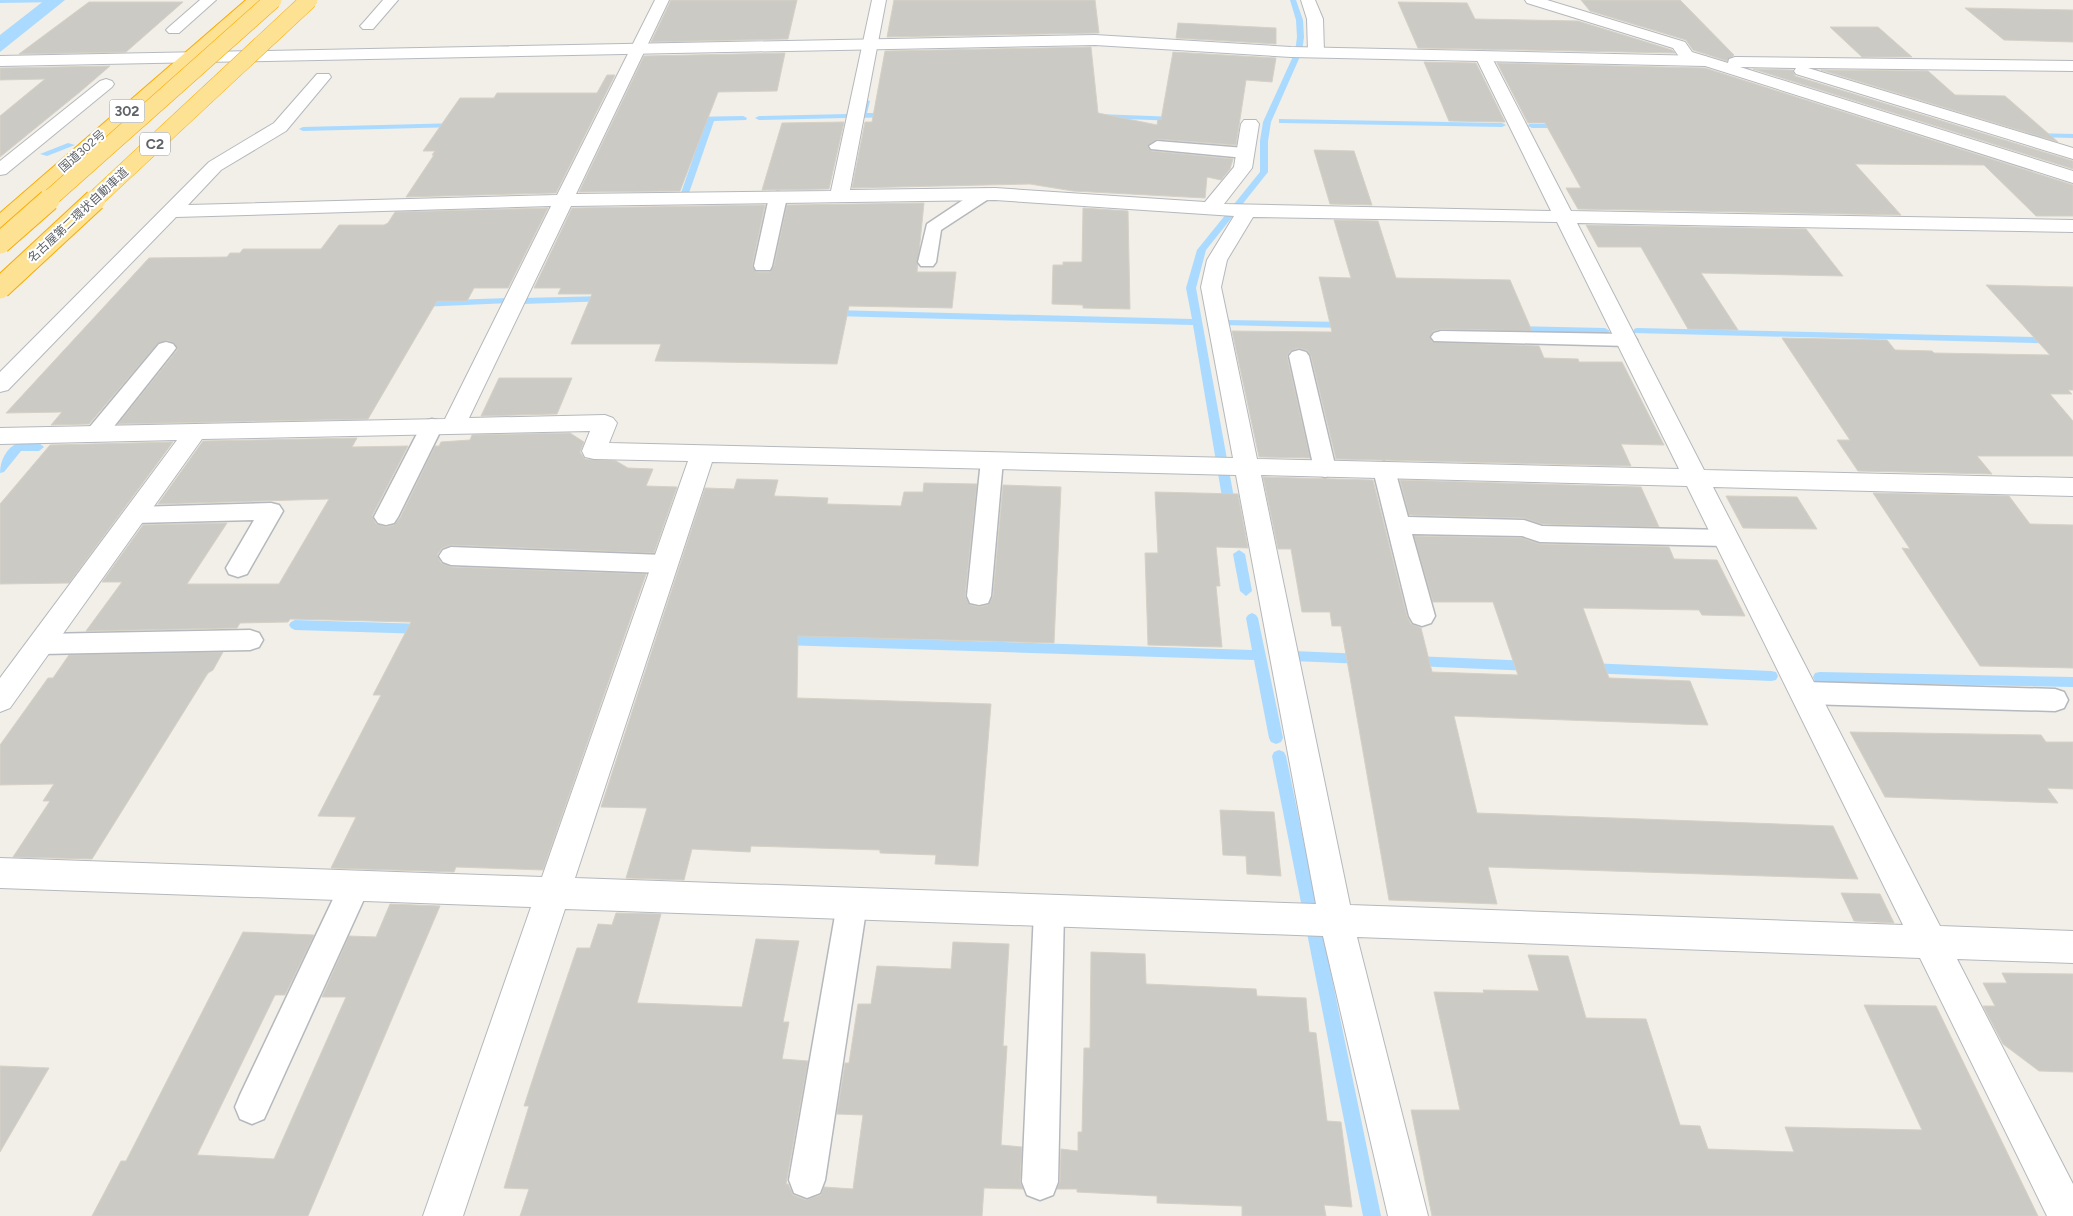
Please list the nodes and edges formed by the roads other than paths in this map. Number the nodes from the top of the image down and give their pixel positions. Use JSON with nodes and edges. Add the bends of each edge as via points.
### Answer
{"nodes":[{"id":1,"x":209,"y":0,"type":"edge"},
{"id":2,"x":254,"y":0,"type":"edge"},
{"id":3,"x":273,"y":0,"type":"edge"},
{"id":4,"x":309,"y":0,"type":"edge"},
{"id":5,"x":315,"y":0,"type":"edge"},
{"id":6,"x":391,"y":0,"type":"edge"},
{"id":7,"x":662,"y":0,"type":"edge"},
{"id":8,"x":879,"y":0,"type":"edge"},
{"id":9,"x":1308,"y":0,"type":"edge"},
{"id":10,"x":1532,"y":0,"type":"edge"},
{"id":11,"x":368,"y":26,"type":"dead end"},
{"id":12,"x":174,"y":30,"type":"dead end"},
{"id":13,"x":265,"y":41,"type":"junction"},
{"id":14,"x":871,"y":46,"type":"junction"},
{"id":15,"x":638,"y":50,"type":"junction"},
{"id":16,"x":1305,"y":52,"type":"junction"},
{"id":17,"x":1483,"y":56,"type":"junction"},
{"id":18,"x":188,"y":58,"type":"junction"},
{"id":19,"x":0,"y":61,"type":"edge"},
{"id":20,"x":1705,"y":61,"type":"junction"},
{"id":21,"x":1772,"y":62,"type":"junction"},
{"id":22,"x":2073,"y":66,"type":"edge"},
{"id":23,"x":323,"y":77,"type":"dead end"},
{"id":24,"x":106,"y":84,"type":"dead end"},
{"id":25,"x":1250,"y":124,"type":"dead end"},
{"id":26,"x":1157,"y":146,"type":"dead end"},
{"id":27,"x":24,"y":150,"type":"junction"},
{"id":28,"x":1246,"y":153,"type":"junction"},
{"id":29,"x":2073,"y":154,"type":"edge"},
{"id":30,"x":0,"y":155,"type":"edge"},
{"id":31,"x":0,"y":170,"type":"edge"},
{"id":32,"x":2073,"y":177,"type":"edge"},
{"id":33,"x":984,"y":194,"type":"junction"},
{"id":34,"x":840,"y":196,"type":"junction"},
{"id":35,"x":778,"y":197,"type":"junction"},
{"id":36,"x":565,"y":200,"type":"junction"},
{"id":37,"x":1229,"y":210,"type":"junction"},
{"id":38,"x":169,"y":211,"type":"junction"},
{"id":39,"x":1565,"y":217,"type":"junction"},
{"id":40,"x":0,"y":223,"type":"edge"},
{"id":41,"x":2073,"y":226,"type":"edge"},
{"id":42,"x":0,"y":242,"type":"edge"},
{"id":43,"x":927,"y":262,"type":"dead end"},
{"id":44,"x":763,"y":266,"type":"dead end"},
{"id":45,"x":0,"y":288,"type":"edge"},
{"id":46,"x":1441,"y":337,"type":"dead end"},
{"id":47,"x":1627,"y":340,"type":"junction"},
{"id":48,"x":166,"y":348,"type":"dead end"},
{"id":49,"x":1299,"y":356,"type":"dead end"},
{"id":50,"x":0,"y":385,"type":"edge"},
{"id":51,"x":443,"y":426,"type":"junction"},
{"id":52,"x":195,"y":432,"type":"junction"},
{"id":53,"x":96,"y":434,"type":"junction"},
{"id":54,"x":0,"y":436,"type":"edge"},
{"id":55,"x":703,"y":453,"type":"junction"},
{"id":56,"x":992,"y":460,"type":"junction"},
{"id":57,"x":1243,"y":466,"type":"junction"},
{"id":58,"x":1325,"y":469,"type":"junction"},
{"id":59,"x":1384,"y":470,"type":"junction"},
{"id":60,"x":1696,"y":478,"type":"junction"},
{"id":61,"x":2073,"y":487,"type":"edge"},
{"id":62,"x":135,"y":515,"type":"junction"},
{"id":63,"x":386,"y":517,"type":"dead end"},
{"id":64,"x":1398,"y":525,"type":"junction"},
{"id":65,"x":1726,"y":538,"type":"junction"},
{"id":66,"x":451,"y":556,"type":"dead end"},
{"id":67,"x":664,"y":564,"type":"junction"},
{"id":68,"x":238,"y":568,"type":"dead end"},
{"id":69,"x":979,"y":596,"type":"dead end"},
{"id":70,"x":1422,"y":616,"type":"dead end"},
{"id":71,"x":250,"y":640,"type":"dead end"},
{"id":72,"x":41,"y":644,"type":"junction"},
{"id":73,"x":1805,"y":693,"type":"junction"},
{"id":74,"x":0,"y":700,"type":"edge"},
{"id":75,"x":2056,"y":700,"type":"dead end"},
{"id":76,"x":0,"y":873,"type":"edge"},
{"id":77,"x":355,"y":886,"type":"junction"},
{"id":78,"x":552,"y":893,"type":"junction"},
{"id":79,"x":852,"y":904,"type":"junction"},
{"id":80,"x":1049,"y":911,"type":"junction"},
{"id":81,"x":1323,"y":920,"type":"junction"},
{"id":82,"x":1930,"y":941,"type":"junction"},
{"id":83,"x":2073,"y":946,"type":"edge"},
{"id":84,"x":252,"y":1106,"type":"dead end"},
{"id":85,"x":807,"y":1180,"type":"dead end"},
{"id":86,"x":1040,"y":1182,"type":"dead end"},
{"id":87,"x":443,"y":1216,"type":"edge"},
{"id":88,"x":1408,"y":1216,"type":"edge"},
{"id":89,"x":2068,"y":1216,"type":"edge"}],
"edges":[{"from":1,"to":12,"type":"street"},
{"from":2,"to":18,"type":"highway","name":"国道302号","number":"302"},
{"from":3,"to":42,"type":"highway","number":"C2","bridge":true},
{"from":4,"to":13,"type":"highway","name":"名古屋第二環状自動車道","number":"C2","bridge":true},
{"from":5,"to":13,"type":"highway","bridge":true},
{"from":6,"to":11,"type":"street"},
{"from":7,"to":15,"type":"street"},
{"from":8,"to":14,"type":"street"},
{"from":9,"to":16,"type":"street","via":[[1315,19]]},
{"from":10,"to":20,"type":"street","via":[[1678,45],[1686,55]]},
{"from":13,"to":45,"type":"highway","name":"名古屋第二環状自動車道","number":"C2","bridge":true},
{"from":14,"to":15,"type":"street"},
{"from":14,"to":16,"type":"street","via":[[1095,40]]},
{"from":14,"to":34,"type":"street"},
{"from":15,"to":18,"type":"street"},
{"from":15,"to":36,"type":"street"},
{"from":16,"to":17,"type":"street"},
{"from":17,"to":20,"type":"street"},
{"from":17,"to":39,"type":"street"},
{"from":18,"to":19,"type":"street"},
{"from":18,"to":40,"type":"highway","name":"国道302号","number":"302"},
{"from":20,"to":21,"type":"street"},
{"from":20,"to":32,"type":"street"},
{"from":21,"to":22,"type":"street"},
{"from":21,"to":29,"type":"street"},
{"from":23,"to":38,"type":"street","via":[[280,127],[215,166]]},
{"from":24,"to":27,"type":"street"},
{"from":25,"to":28,"type":"street"},
{"from":26,"to":28,"type":"lane"},
{"from":27,"to":30,"type":"street"},
{"from":27,"to":31,"type":"street"},
{"from":28,"to":37,"type":"street"},
{"from":33,"to":34,"type":"street"},
{"from":33,"to":37,"type":"street"},
{"from":33,"to":43,"type":"lane","via":[[933,228]]},
{"from":34,"to":35,"type":"street"},
{"from":35,"to":36,"type":"street"},
{"from":35,"to":44,"type":"lane"},
{"from":36,"to":38,"type":"street"},
{"from":36,"to":51,"type":"street"},
{"from":37,"to":39,"type":"street"},
{"from":37,"to":57,"type":"street","via":[[1211,287]]},
{"from":38,"to":50,"type":"street"},
{"from":39,"to":41,"type":"street"},
{"from":39,"to":47,"type":"street"},
{"from":46,"to":47,"type":"lane"},
{"from":47,"to":60,"type":"street"},
{"from":48,"to":53,"type":"lane"},
{"from":49,"to":58,"type":"lane"},
{"from":51,"to":52,"type":"street"},
{"from":51,"to":55,"type":"street","via":[[606,422],[594,450]]},
{"from":51,"to":63,"type":"lane"},
{"from":52,"to":53,"type":"street"},
{"from":52,"to":62,"type":"street"},
{"from":53,"to":54,"type":"street"},
{"from":55,"to":56,"type":"street"},
{"from":55,"to":67,"type":"street"},
{"from":56,"to":57,"type":"street"},
{"from":56,"to":69,"type":"lane"},
{"from":57,"to":58,"type":"street"},
{"from":57,"to":81,"type":"street"},
{"from":58,"to":59,"type":"street"},
{"from":59,"to":60,"type":"street"},
{"from":59,"to":64,"type":"lane"},
{"from":60,"to":61,"type":"street"},
{"from":60,"to":65,"type":"street"},
{"from":62,"to":68,"type":"lane","via":[[271,512]]},
{"from":62,"to":72,"type":"street"},
{"from":64,"to":65,"type":"lane","via":[[1524,528],[1540,534]]},
{"from":64,"to":70,"type":"lane"},
{"from":65,"to":73,"type":"street"},
{"from":66,"to":67,"type":"lane"},
{"from":67,"to":78,"type":"street"},
{"from":71,"to":72,"type":"lane"},
{"from":72,"to":74,"type":"street"},
{"from":73,"to":75,"type":"lane"},
{"from":73,"to":82,"type":"street"},
{"from":76,"to":77,"type":"street"},
{"from":77,"to":78,"type":"street"},
{"from":77,"to":84,"type":"lane"},
{"from":78,"to":79,"type":"street"},
{"from":78,"to":87,"type":"street"},
{"from":79,"to":80,"type":"street"},
{"from":79,"to":85,"type":"lane"},
{"from":80,"to":81,"type":"street"},
{"from":80,"to":86,"type":"lane"},
{"from":81,"to":82,"type":"street"},
{"from":81,"to":88,"type":"street"},
{"from":82,"to":83,"type":"street"},
{"from":82,"to":89,"type":"street"}]}
